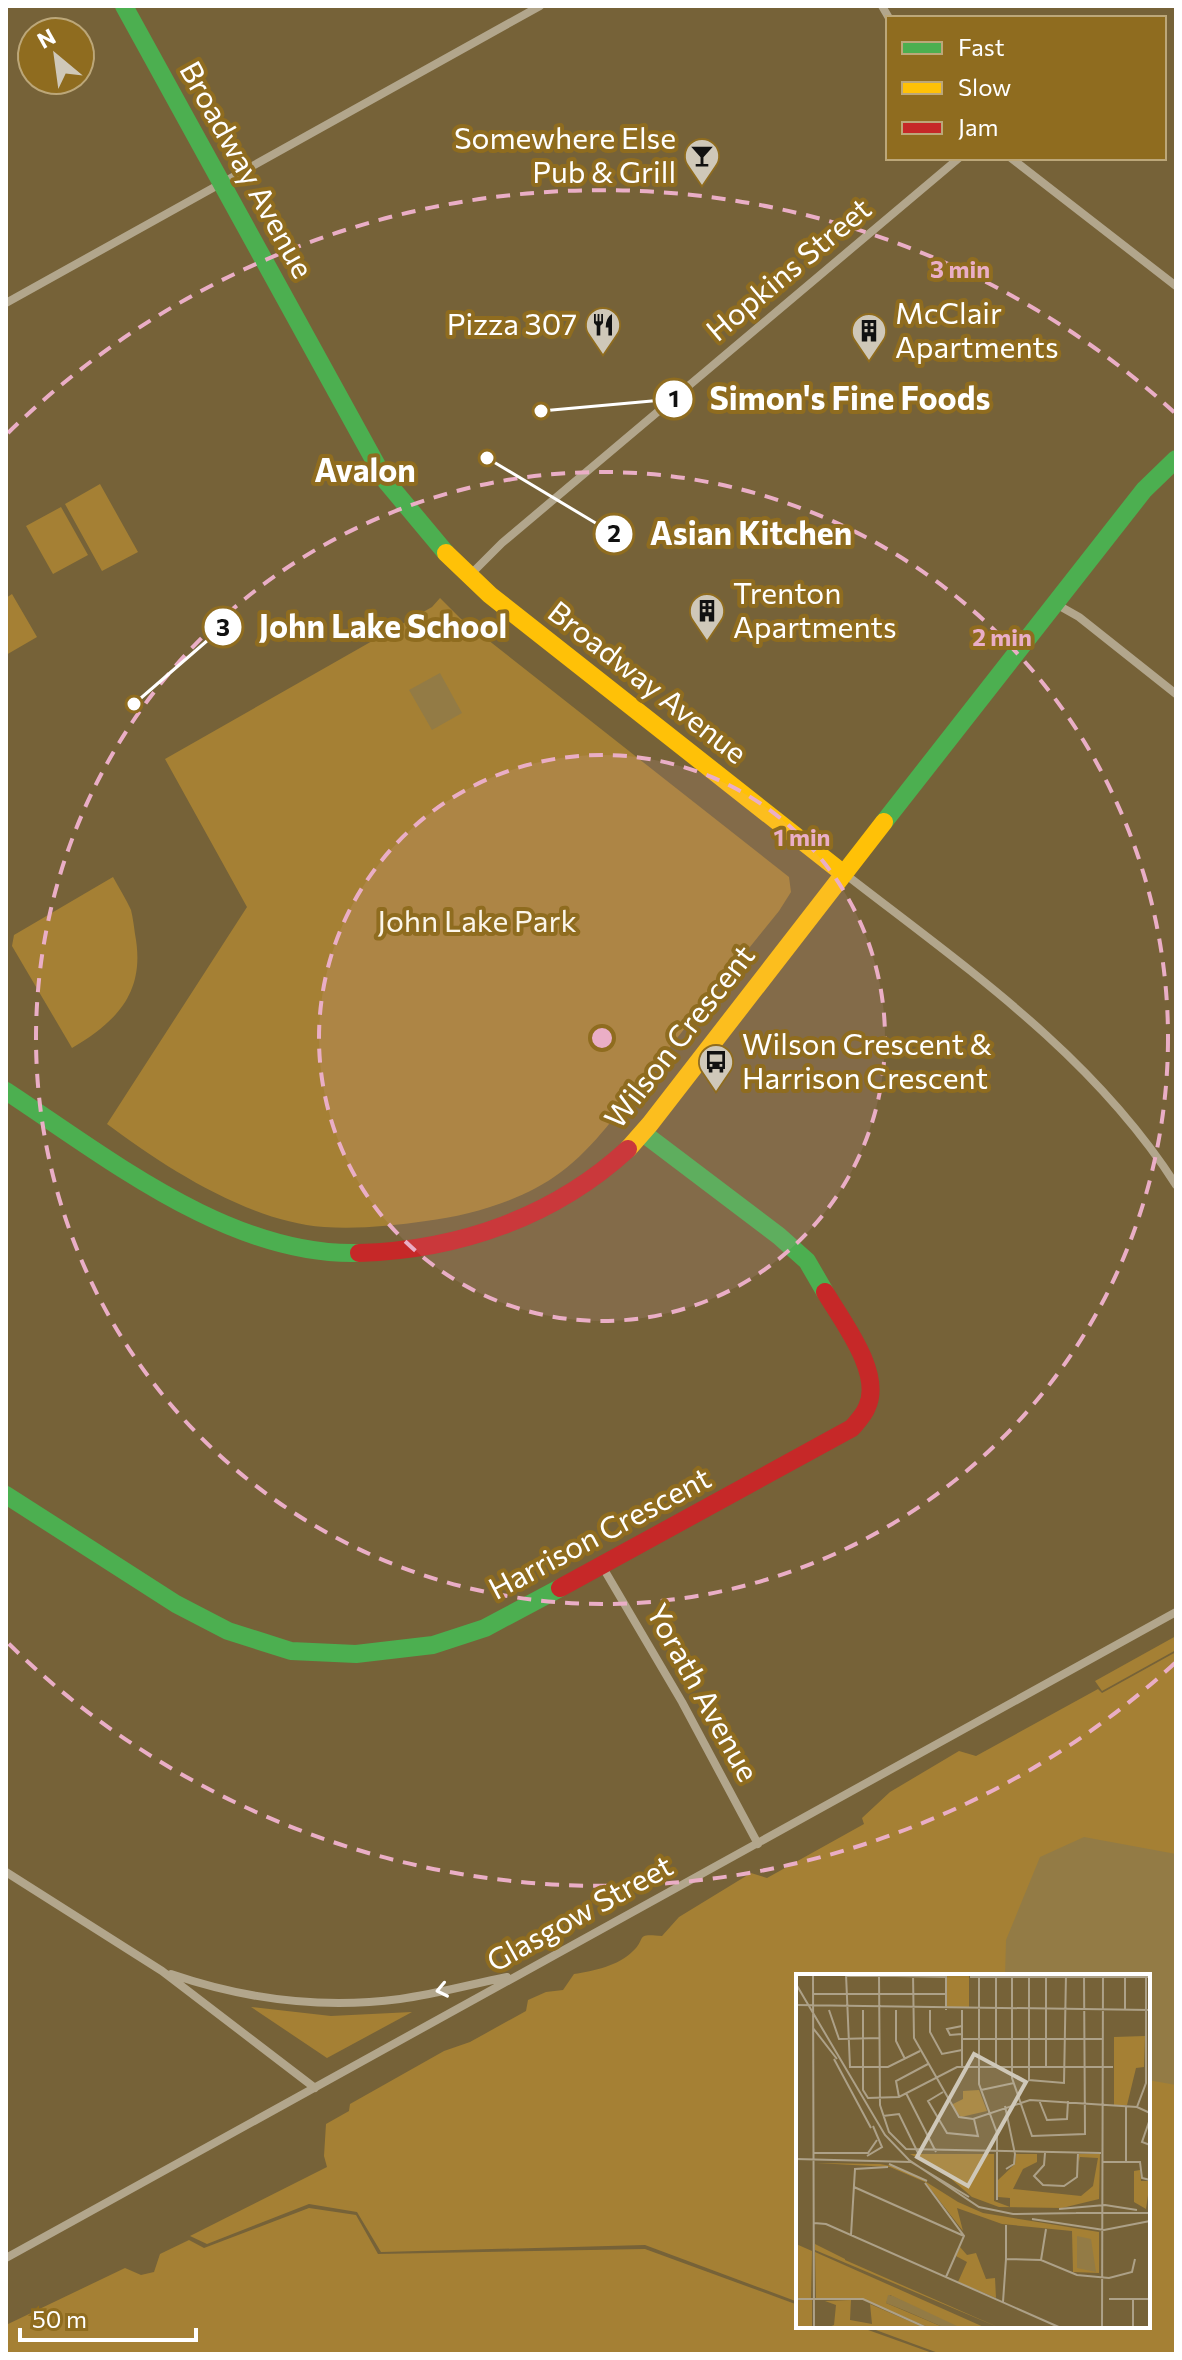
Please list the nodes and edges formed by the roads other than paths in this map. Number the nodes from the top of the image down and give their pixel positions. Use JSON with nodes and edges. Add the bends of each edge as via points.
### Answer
{"nodes":[{"id":1,"x":124,"y":6,"type":"edge"},
{"id":2,"x":514,"y":6,"type":"edge"},
{"id":3,"x":540,"y":6,"type":"edge"},
{"id":4,"x":520,"y":16,"type":"junction"},
{"id":5,"x":957,"y":160,"type":"edge"},
{"id":6,"x":1014,"y":160,"type":"edge"},
{"id":7,"x":221,"y":182,"type":"junction"},
{"id":8,"x":1176,"y":286,"type":"edge"},
{"id":9,"x":6,"y":303,"type":"edge"},
{"id":10,"x":1176,"y":459,"type":"edge"},
{"id":11,"x":469,"y":576,"type":"junction"},
{"id":12,"x":1055,"y":603,"type":"junction"},
{"id":13,"x":1176,"y":694,"type":"edge"},
{"id":14,"x":844,"y":874,"type":"junction"},
{"id":15,"x":6,"y":1091,"type":"edge"},
{"id":16,"x":643,"y":1133,"type":"junction"},
{"id":17,"x":1176,"y":1185,"type":"edge"},
{"id":18,"x":6,"y":1495,"type":"edge"},
{"id":19,"x":602,"y":1566,"type":"junction"},
{"id":20,"x":1176,"y":1612,"type":"edge"},
{"id":21,"x":758,"y":1844,"type":"junction"},
{"id":22,"x":6,"y":1872,"type":"edge"},
{"id":23,"x":162,"y":1971,"type":"junction"},
{"id":24,"x":518,"y":1975,"type":"junction"},
{"id":25,"x":315,"y":2088,"type":"junction"},
{"id":26,"x":6,"y":2258,"type":"edge"}],
"edges":[{"from":1,"to":7,"type":"street","name":"Broadway Avenue"},
{"from":2,"to":4,"type":"street"},
{"from":3,"to":4,"type":"street"},
{"from":4,"to":7,"type":"street"},
{"from":5,"to":11,"type":"street","name":"Hopkins Street"},
{"from":6,"to":8,"type":"street"},
{"from":7,"to":9,"type":"street"},
{"from":7,"to":11,"type":"street","name":"Broadway Avenue","via":[[385,480]]},
{"from":10,"to":12,"type":"street","name":"Wilson Crescent","via":[[1144,490]]},
{"from":11,"to":14,"type":"street","name":"Broadway Avenue"},
{"from":12,"to":13,"type":"street"},
{"from":12,"to":14,"type":"street","name":"Wilson Crescent"},
{"from":14,"to":16,"type":"street","name":"Wilson Crescent"},
{"from":14,"to":17,"type":"street","name":"Broadway Avenue","via":[[1066,1053],[1103,1089]]},
{"from":15,"to":16,"type":"street","name":"Wilson Crescent","via":[[189,1206],[252,1234],[349,1254],[411,1250],[475,1237],[539,1211],[591,1180]]},
{"from":16,"to":19,"type":"street","name":"Harrison Crescent","via":[[807,1261],[867,1364],[871,1392],[852,1428]]},
{"from":18,"to":19,"type":"street","name":"Harrison Crescent","via":[[176,1604],[228,1631],[291,1651],[356,1654],[433,1645],[485,1628]]},
{"from":19,"to":21,"type":"street","name":"Yorath Avenue"},
{"from":20,"to":21,"type":"street","name":"Glasgow Street"},
{"from":21,"to":24,"type":"street","name":"Glasgow Street"},
{"from":22,"to":23,"type":"street"},
{"from":24,"to":23,"type":"street","one_way":true,"via":[[399,1999],[317,2003],[246,1996]]},
{"from":23,"to":25,"type":"street"},
{"from":24,"to":25,"type":"street","name":"Glasgow Street"},
{"from":25,"to":26,"type":"street","name":"Glasgow Street"}]}
